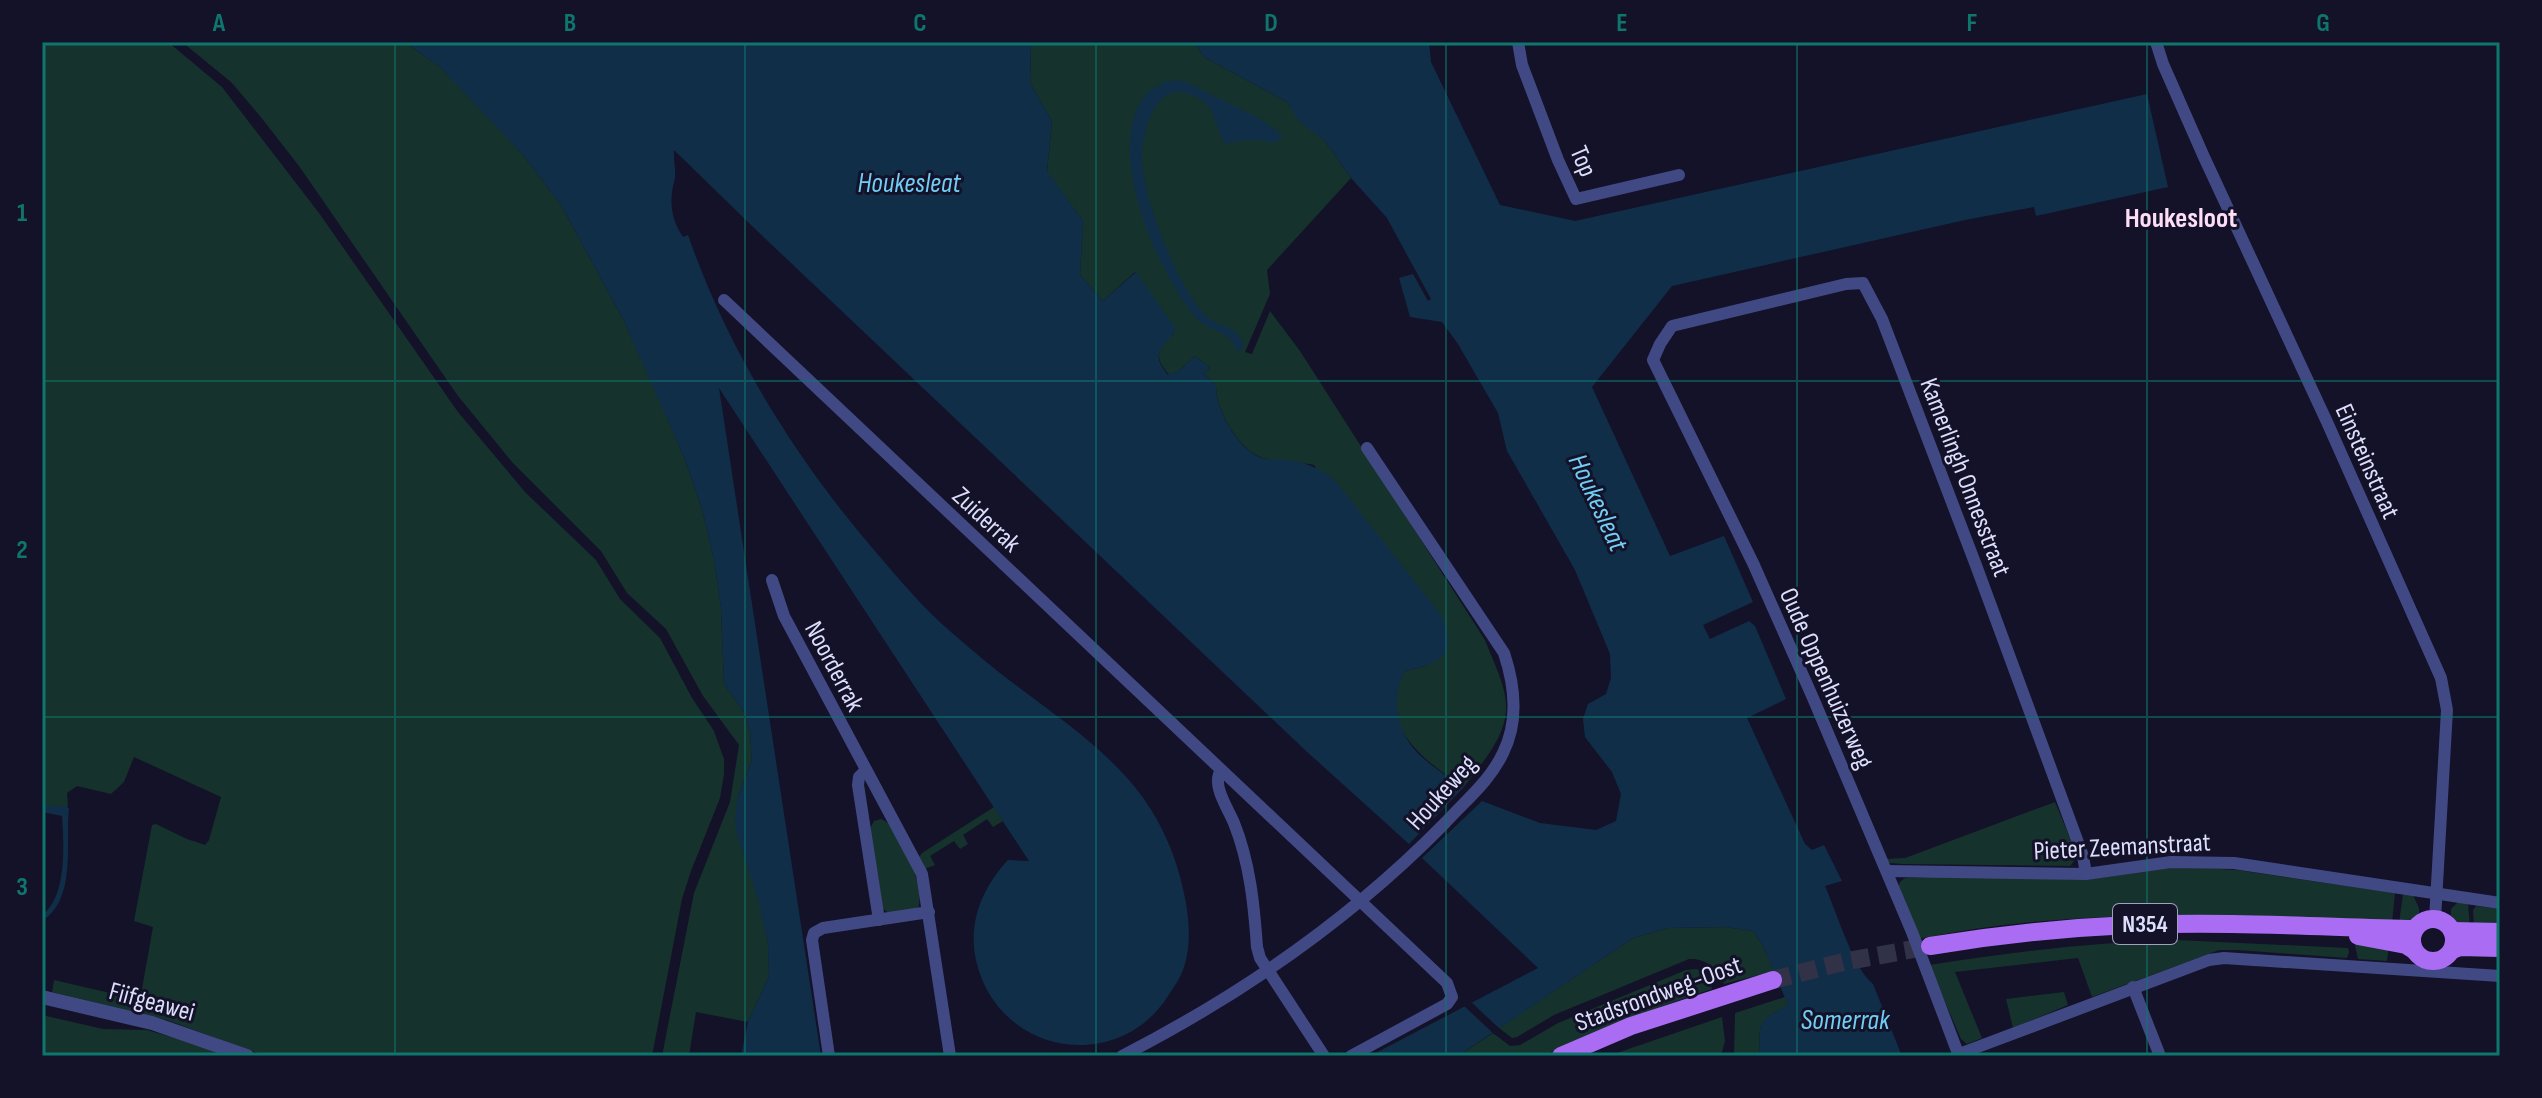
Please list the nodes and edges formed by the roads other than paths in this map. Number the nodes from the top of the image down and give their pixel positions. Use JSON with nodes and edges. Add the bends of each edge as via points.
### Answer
{"nodes":[{"id":1,"x":1518,"y":42,"type":"edge"},
{"id":2,"x":2156,"y":42,"type":"edge"},
{"id":3,"x":1679,"y":175,"type":"dead end"},
{"id":4,"x":724,"y":300,"type":"dead end"},
{"id":5,"x":1672,"y":326,"type":"joint"},
{"id":6,"x":1367,"y":448,"type":"dead end"},
{"id":7,"x":772,"y":580,"type":"dead end"},
{"id":8,"x":866,"y":770,"type":"junction"},
{"id":9,"x":1221,"y":770,"type":"junction"},
{"id":10,"x":1887,"y":871,"type":"junction"},
{"id":11,"x":2086,"y":874,"type":"junction"},
{"id":12,"x":2436,"y":894,"type":"junction"},
{"id":13,"x":1361,"y":901,"type":"junction"},
{"id":14,"x":2500,"y":903,"type":"edge"},
{"id":15,"x":929,"y":912,"type":"junction"},
{"id":16,"x":2435,"y":919,"type":"junction"},
{"id":17,"x":879,"y":920,"type":"junction"},
{"id":18,"x":2320,"y":928,"type":"junction"},
{"id":19,"x":2415,"y":929,"type":"junction"},
{"id":20,"x":2452,"y":931,"type":"junction"},
{"id":21,"x":2500,"y":932,"type":"edge"},
{"id":22,"x":1930,"y":946,"type":"tunnel mouth"},
{"id":23,"x":2500,"y":948,"type":"edge"},
{"id":24,"x":2414,"y":950,"type":"junction"},
{"id":25,"x":2452,"y":950,"type":"junction"},
{"id":26,"x":1269,"y":971,"type":"junction"},
{"id":27,"x":2500,"y":976,"type":"edge"},
{"id":28,"x":1773,"y":980,"type":"tunnel mouth"},
{"id":29,"x":2133,"y":987,"type":"junction"},
{"id":30,"x":42,"y":997,"type":"edge"},
{"id":31,"x":1959,"y":1055,"type":"edge"},
{"id":32,"x":247,"y":1056,"type":"edge"},
{"id":33,"x":829,"y":1056,"type":"edge"},
{"id":34,"x":950,"y":1056,"type":"edge"},
{"id":35,"x":1122,"y":1056,"type":"edge"},
{"id":36,"x":1324,"y":1056,"type":"edge"},
{"id":37,"x":1351,"y":1056,"type":"edge"},
{"id":38,"x":1561,"y":1056,"type":"edge"},
{"id":39,"x":2160,"y":1056,"type":"edge"}],
"edges":[{"from":1,"to":3,"type":"street","name":"Top","via":[[1522,65],[1576,199]]},
{"from":2,"to":12,"type":"street","name":"Einsteinstraat","via":[[2441,678],[2447,710]]},
{"from":4,"to":9,"type":"street","name":"Zuiderrak"},
{"from":5,"to":10,"type":"street","name":"Oude Oppenhuizerweg","via":[[1653,360],[1753,563]]},
{"from":5,"to":11,"type":"street","name":"Kamerlingh Onnesstraat","via":[[1863,283],[1882,319],[1977,568]]},
{"from":6,"to":13,"type":"street","name":"Houkeweg","via":[[1504,653],[1514,715],[1502,754],[1486,779],[1416,853]]},
{"from":7,"to":8,"type":"street","name":"Noorderrak","via":[[784,616]]},
{"from":8,"to":15,"type":"street","name":"Noorderrak","via":[[922,874]]},
{"from":8,"to":17,"type":"street","via":[[858,785]]},
{"from":9,"to":13,"type":"street","name":"Zuiderrak"},
{"from":9,"to":26,"type":"street","via":[[1217,785],[1243,849],[1257,947]]},
{"from":10,"to":11,"type":"street","name":"Pieter Zeemanstraat"},
{"from":10,"to":31,"type":"street","name":"Oude Oppenhuizerweg"},
{"from":11,"to":12,"type":"street","name":"Pieter Zeemanstraat","via":[[2171,862],[2234,863]]},
{"from":12,"to":14,"type":"street","name":"Pieter Zeemanstraat"},
{"from":12,"to":16,"type":"street","name":"Einsteinstraat"},
{"from":13,"to":26,"type":"street","name":"Houkeweg"},
{"from":13,"to":37,"type":"street","name":"Zuiderrak","via":[[1447,983],[1452,997],[1438,1010]]},
{"from":15,"to":17,"type":"street"},
{"from":15,"to":34,"type":"street","name":"Noorderrak"},
{"from":16,"to":19,"type":"main road","number":"N354"},
{"from":16,"to":20,"type":"main road"},
{"from":17,"to":33,"type":"street","via":[[814,933]]},
{"from":18,"to":19,"type":"main road","number":"N354"},
{"from":18,"to":22,"type":"main road","number":"N354","via":[[2130,925]]},
{"from":18,"to":24,"type":"main road","number":"N354"},
{"from":19,"to":24,"type":"main road"},
{"from":20,"to":21,"type":"main road"},
{"from":20,"to":25,"type":"main road"},
{"from":23,"to":25,"type":"main road","number":"N354"},
{"from":24,"to":25,"type":"main road","number":"N354","via":[[2433,961]]},
{"from":26,"to":35,"type":"street","name":"Houkeweg"},
{"from":26,"to":36,"type":"street"},
{"from":27,"to":29,"type":"street","via":[[2224,958]]},
{"from":28,"to":38,"type":"main road","name":"Stadsrondweg-Oost","via":[[1631,1026]]},
{"from":29,"to":31,"type":"street"},
{"from":29,"to":39,"type":"street"},
{"from":30,"to":32,"type":"street","name":"Fiifgeawei","via":[[152,1023]]}]}
